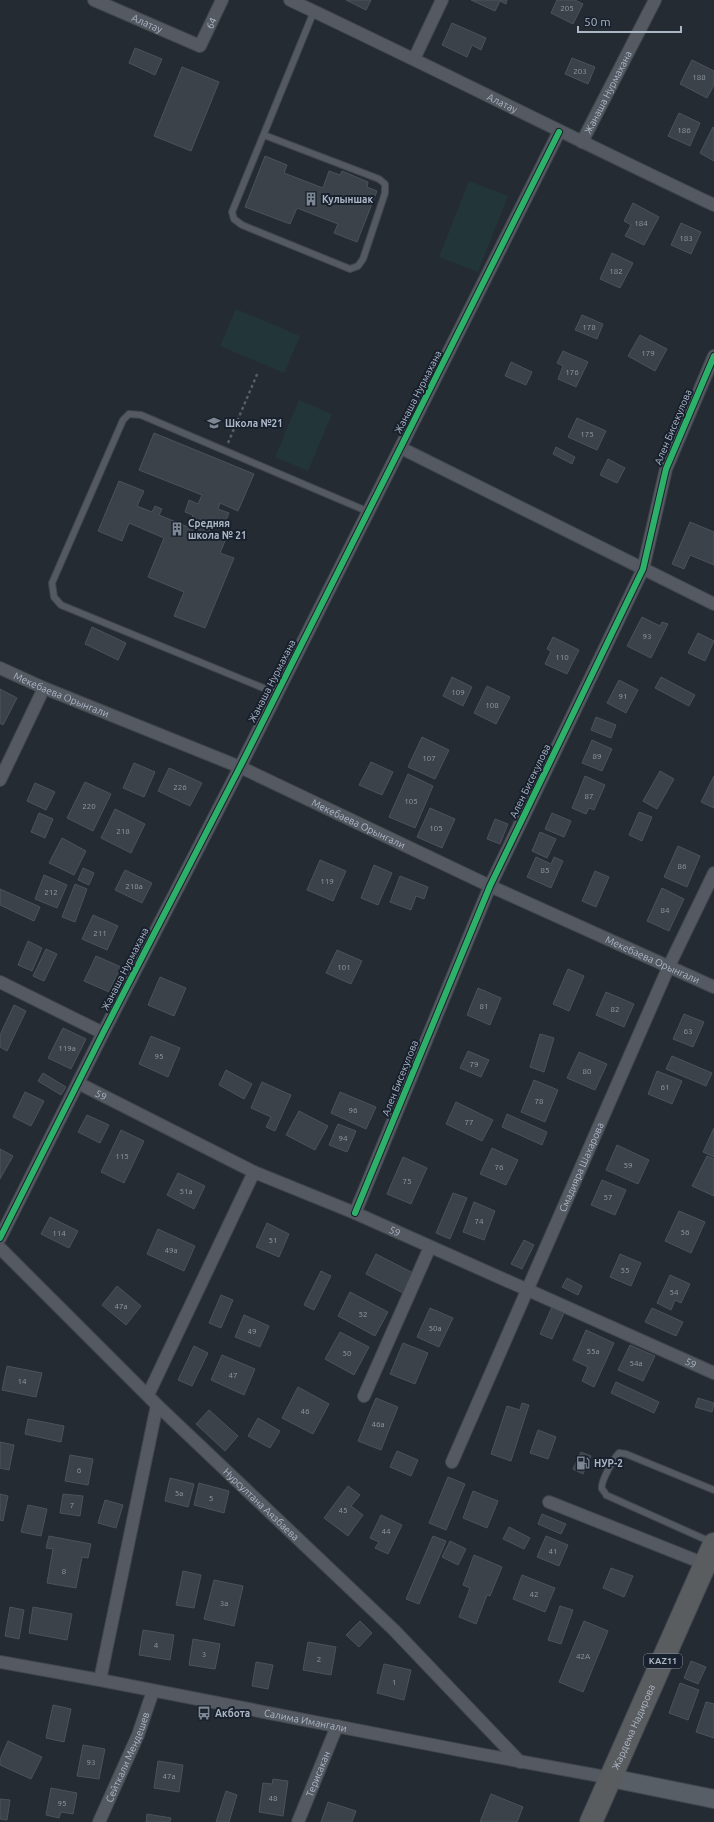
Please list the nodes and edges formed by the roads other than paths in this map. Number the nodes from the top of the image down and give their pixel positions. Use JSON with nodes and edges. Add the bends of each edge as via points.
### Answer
{"nodes":[{"id":1,"x":94,"y":0,"type":"edge"},
{"id":2,"x":222,"y":0,"type":"edge"},
{"id":3,"x":290,"y":0,"type":"edge"},
{"id":4,"x":442,"y":0,"type":"edge"},
{"id":5,"x":655,"y":0,"type":"edge"},
{"id":6,"x":314,"y":11,"type":"junction"},
{"id":7,"x":200,"y":46,"type":"joint"},
{"id":8,"x":414,"y":59,"type":"junction"},
{"id":9,"x":559,"y":132,"type":"junction"},
{"id":10,"x":264,"y":135,"type":"junction"},
{"id":11,"x":582,"y":142,"type":"junction"},
{"id":12,"x":714,"y":205,"type":"edge"},
{"id":13,"x":714,"y":356,"type":"edge"},
{"id":14,"x":400,"y":448,"type":"junction"},
{"id":15,"x":369,"y":512,"type":"junction"},
{"id":16,"x":643,"y":569,"type":"junction"},
{"id":17,"x":714,"y":604,"type":"edge"},
{"id":18,"x":0,"y":668,"type":"edge"},
{"id":19,"x":44,"y":688,"type":"junction"},
{"id":20,"x":278,"y":694,"type":"junction"},
{"id":21,"x":240,"y":768,"type":"junction"},
{"id":22,"x":0,"y":780,"type":"edge"},
{"id":23,"x":714,"y":873,"type":"edge"},
{"id":24,"x":490,"y":886,"type":"junction"},
{"id":25,"x":669,"y":966,"type":"junction"},
{"id":26,"x":0,"y":982,"type":"edge"},
{"id":27,"x":714,"y":987,"type":"edge"},
{"id":28,"x":103,"y":1033,"type":"junction"},
{"id":29,"x":78,"y":1084,"type":"junction"},
{"id":30,"x":254,"y":1172,"type":"junction"},
{"id":31,"x":355,"y":1213,"type":"junction"},
{"id":32,"x":0,"y":1238,"type":"edge"},
{"id":33,"x":430,"y":1247,"type":"junction"},
{"id":34,"x":0,"y":1248,"type":"edge"},
{"id":35,"x":528,"y":1291,"type":"junction"},
{"id":36,"x":714,"y":1373,"type":"edge"},
{"id":37,"x":148,"y":1395,"type":"junction"},
{"id":38,"x":364,"y":1396,"type":"dead end"},
{"id":39,"x":157,"y":1405,"type":"junction"},
{"id":40,"x":452,"y":1462,"type":"dead end"},
{"id":41,"x":714,"y":1490,"type":"edge"},
{"id":42,"x":549,"y":1502,"type":"dead end"},
{"id":43,"x":714,"y":1544,"type":"edge"},
{"id":44,"x":705,"y":1564,"type":"junction"},
{"id":45,"x":0,"y":1662,"type":"edge"},
{"id":46,"x":100,"y":1680,"type":"junction"},
{"id":47,"x":153,"y":1691,"type":"junction"},
{"id":48,"x":337,"y":1726,"type":"junction"},
{"id":49,"x":520,"y":1762,"type":"junction"},
{"id":50,"x":611,"y":1778,"type":"junction"},
{"id":51,"x":714,"y":1799,"type":"edge"},
{"id":52,"x":99,"y":1822,"type":"edge"},
{"id":53,"x":298,"y":1822,"type":"edge"},
{"id":54,"x":591,"y":1822,"type":"edge"}],
"edges":[{"from":1,"to":7,"type":"street","name":"Алатау"},
{"from":2,"to":7,"type":"street","name":"64"},
{"from":3,"to":6,"type":"street","name":"Алатау"},
{"from":4,"to":8,"type":"street"},
{"from":5,"to":11,"type":"street","name":"Жанаша Нурмахана"},
{"from":6,"to":8,"type":"street","name":"Алатау"},
{"from":6,"to":10,"type":"lane"},
{"from":8,"to":9,"type":"street","name":"Алатау"},
{"from":9,"to":11,"type":"street","name":"Алатау"},
{"from":9,"to":14,"type":"street","name":"Жанаша Нурмахана"},
{"from":10,"to":10,"type":"lane","via":[[232,212],[234,219],[242,225],[350,269],[358,266],[363,259],[385,193],[385,184],[379,178]]},
{"from":11,"to":12,"type":"street","name":"Алатау"},
{"from":13,"to":16,"type":"street","name":"Ален Бисекулова","via":[[666,469]]},
{"from":14,"to":15,"type":"street","name":"Жанаша Нурмахана"},
{"from":14,"to":16,"type":"street"},
{"from":15,"to":20,"type":"street","name":"Жанаша Нурмахана"},
{"from":15,"to":20,"type":"lane","via":[[141,415],[129,414],[123,420],[52,582],[54,597],[61,605]]},
{"from":16,"to":17,"type":"street"},
{"from":16,"to":24,"type":"street","name":"Ален Бисекулова"},
{"from":18,"to":19,"type":"street","name":"Мекебаева Орынгали"},
{"from":19,"to":21,"type":"street","name":"Мекебаева Орынгали"},
{"from":19,"to":22,"type":"street"},
{"from":20,"to":21,"type":"street","name":"Жанаша Нурмахана"},
{"from":21,"to":24,"type":"street","name":"Мекебаева Орынгали"},
{"from":21,"to":28,"type":"street","name":"Жанаша Нурмахана"},
{"from":23,"to":25,"type":"street","name":"Смадияра Шахарова"},
{"from":24,"to":25,"type":"street","name":"Мекебаева Орынгали"},
{"from":24,"to":31,"type":"street","name":"Ален Бисекулова"},
{"from":25,"to":27,"type":"street","name":"Мекебаева Орынгали"},
{"from":25,"to":35,"type":"street","name":"Смадияра Шахарова"},
{"from":26,"to":28,"type":"street"},
{"from":28,"to":29,"type":"street","name":"Жанаша Нурмахана"},
{"from":29,"to":30,"type":"street","name":"59"},
{"from":29,"to":32,"type":"street","name":"Жанаша Нурмахана"},
{"from":30,"to":31,"type":"street","name":"59"},
{"from":30,"to":37,"type":"street"},
{"from":31,"to":33,"type":"street","name":"59"},
{"from":33,"to":35,"type":"street","name":"59"},
{"from":33,"to":38,"type":"street"},
{"from":34,"to":37,"type":"street","name":"Нурсултана Аязбаева"},
{"from":35,"to":36,"type":"street","name":"59"},
{"from":35,"to":40,"type":"street","name":"Смадияра Шахарова"},
{"from":37,"to":39,"type":"street","name":"Нурсултана Аязбаева"},
{"from":39,"to":46,"type":"street"},
{"from":39,"to":49,"type":"street","name":"Нурсултана Аязбаева","via":[[394,1630]]},
{"from":41,"to":43,"type":"lane","via":[[619,1453],[602,1484],[602,1490],[606,1495]]},
{"from":42,"to":44,"type":"street"},
{"from":43,"to":44,"type":"highway","name":"Жардема Надирова","number":"KAZ11"},
{"from":44,"to":50,"type":"highway","name":"Жардема Надирова","number":"KAZ11"},
{"from":45,"to":46,"type":"street","name":"Салима Имангали"},
{"from":46,"to":47,"type":"street","name":"Салима Имангали"},
{"from":47,"to":48,"type":"street","name":"Салима Имангали"},
{"from":47,"to":52,"type":"street","name":"Сейткали Мендешев","via":[[138,1735]]},
{"from":48,"to":49,"type":"street","name":"Салима Имангали"},
{"from":48,"to":53,"type":"street","name":"Терисакан"},
{"from":49,"to":50,"type":"street","name":"Салима Имангали"},
{"from":50,"to":51,"type":"street"},
{"from":50,"to":54,"type":"highway","number":"KAZ11"}]}
